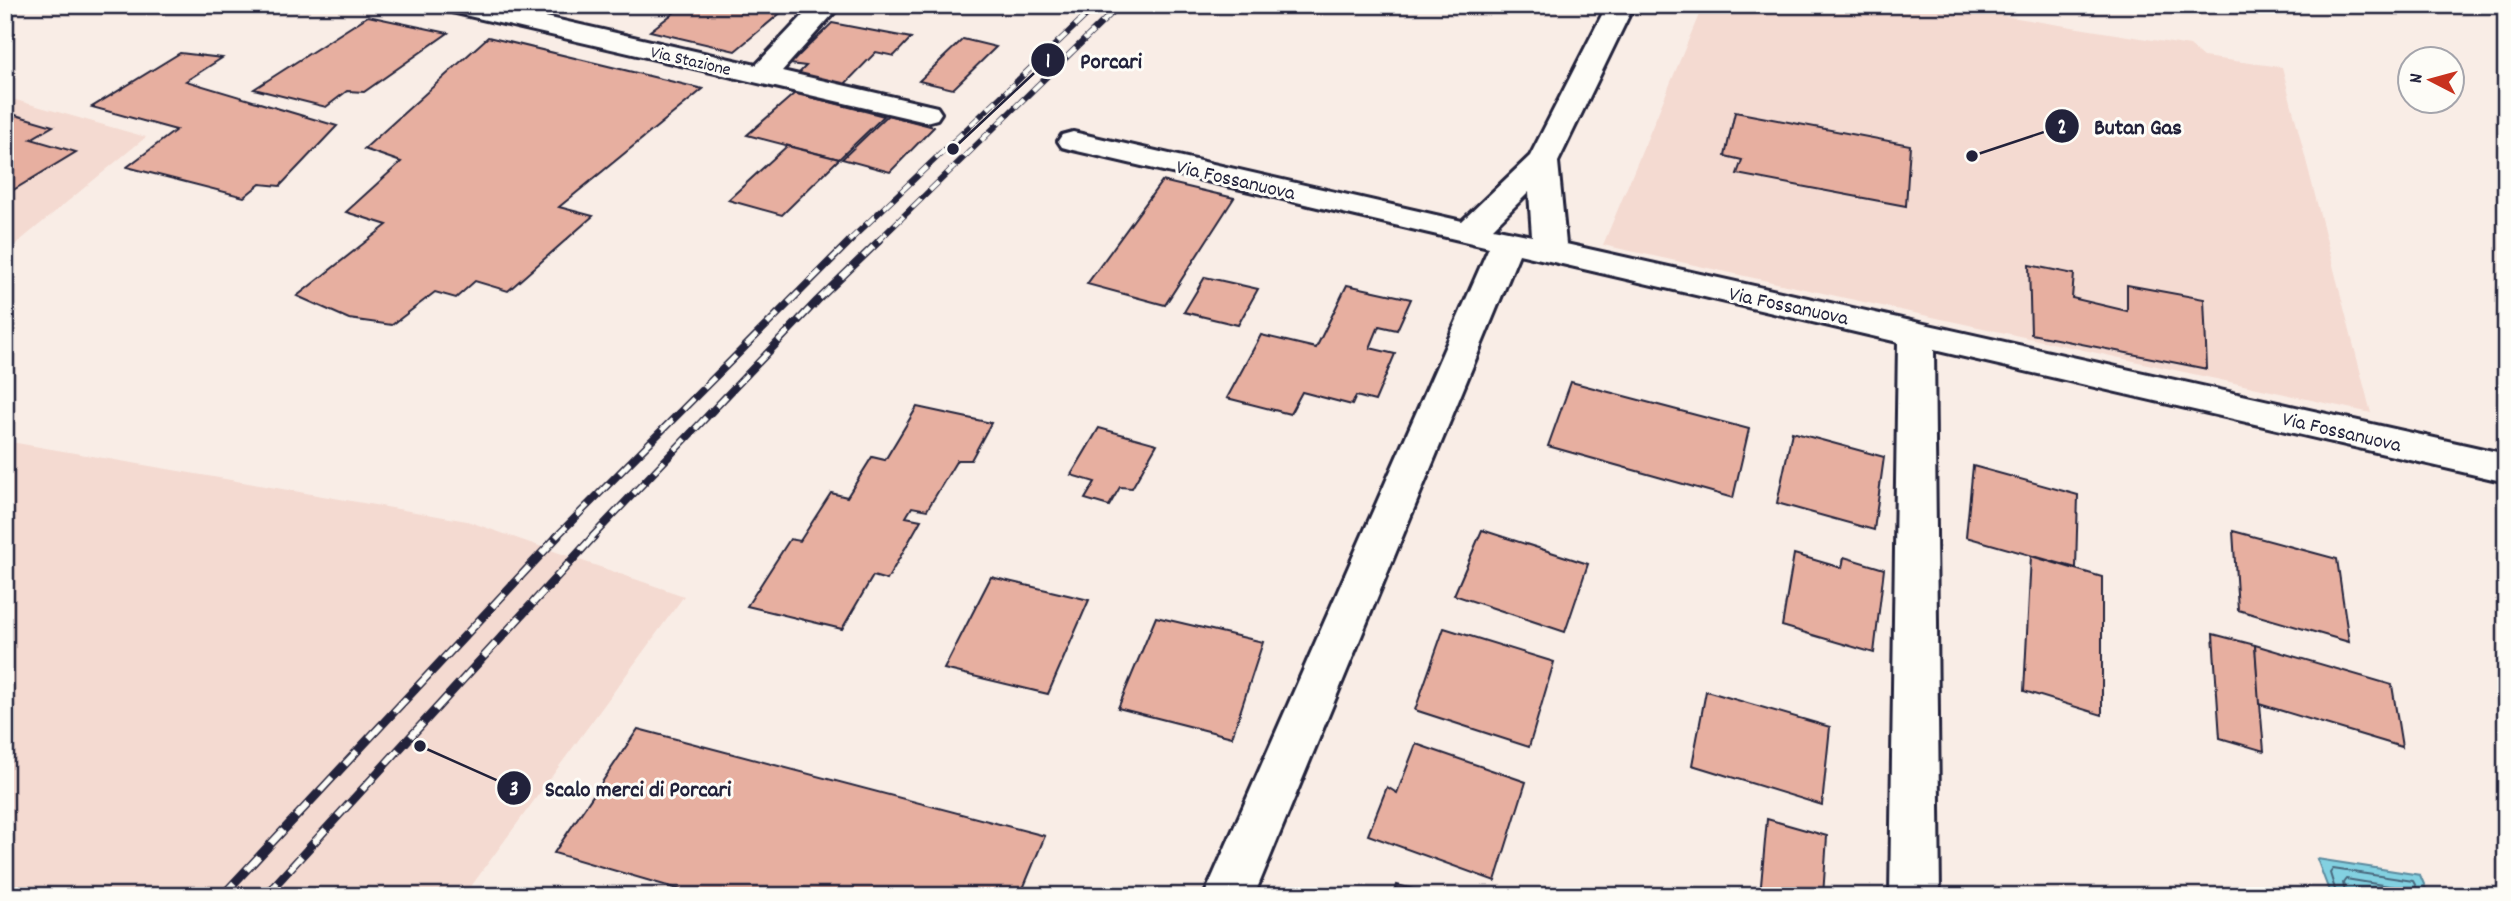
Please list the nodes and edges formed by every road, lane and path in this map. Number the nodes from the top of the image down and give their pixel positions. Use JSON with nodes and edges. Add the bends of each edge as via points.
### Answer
{"nodes":[{"id":1,"x":456,"y":5,"type":"edge"},
{"id":2,"x":828,"y":5,"type":"edge"},
{"id":3,"x":1617,"y":8,"type":"edge"},
{"id":4,"x":761,"y":77,"type":"junction"},
{"id":5,"x":926,"y":113,"type":"dead end"},
{"id":6,"x":1073,"y":141,"type":"dead end"},
{"id":7,"x":1543,"y":160,"type":"junction"},
{"id":8,"x":1488,"y":239,"type":"junction"},
{"id":9,"x":1550,"y":253,"type":"junction"},
{"id":10,"x":1916,"y":332,"type":"junction"},
{"id":11,"x":2506,"y":468,"type":"edge"},
{"id":12,"x":1228,"y":896,"type":"edge"},
{"id":13,"x":1915,"y":896,"type":"edge"}],
"edges":[{"from":1,"to":4,"type":"street","name":"Via Stazione"},
{"from":2,"to":4,"type":"street"},
{"from":3,"to":7,"type":"street"},
{"from":4,"to":5,"type":"street","name":"Via Stazione"},
{"from":6,"to":8,"type":"street","name":"Via Fossanuova"},
{"from":7,"to":8,"type":"street"},
{"from":7,"to":9,"type":"street"},
{"from":8,"to":9,"type":"street","name":"Via Fossanuova"},
{"from":8,"to":12,"type":"street"},
{"from":9,"to":10,"type":"street","name":"Via Fossanuova"},
{"from":10,"to":11,"type":"street","name":"Via Fossanuova"},
{"from":10,"to":13,"type":"street"}]}
